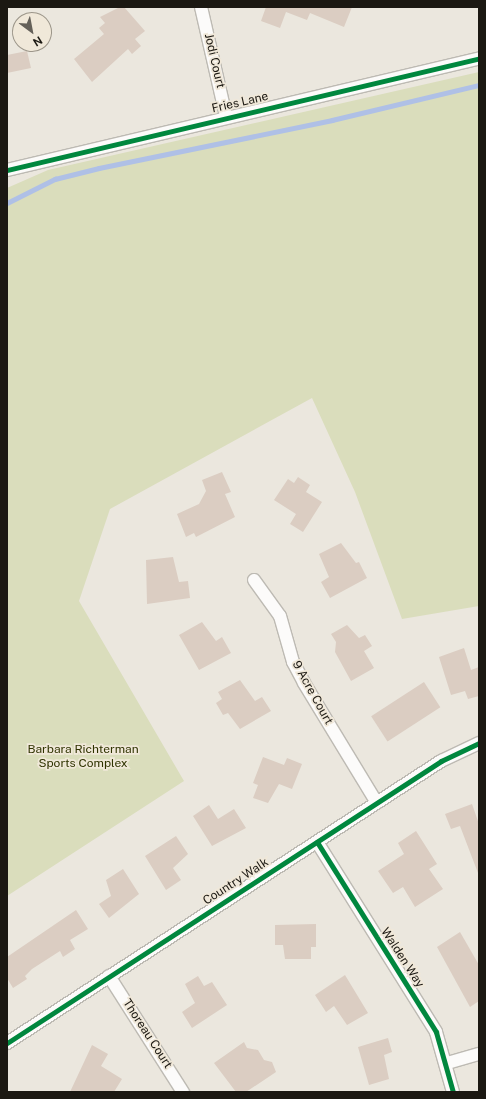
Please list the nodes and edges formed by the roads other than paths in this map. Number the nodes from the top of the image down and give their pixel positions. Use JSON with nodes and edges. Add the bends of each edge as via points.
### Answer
{"nodes":[{"id":1,"x":201,"y":7,"type":"edge"},
{"id":2,"x":479,"y":58,"type":"edge"},
{"id":3,"x":226,"y":116,"type":"junction"},
{"id":4,"x":7,"y":170,"type":"edge"},
{"id":5,"x":254,"y":580,"type":"dead end"},
{"id":6,"x":479,"y":742,"type":"edge"},
{"id":7,"x":376,"y":803,"type":"junction"},
{"id":8,"x":317,"y":842,"type":"junction"},
{"id":9,"x":109,"y":976,"type":"junction"},
{"id":10,"x":7,"y":1043,"type":"edge"},
{"id":11,"x":479,"y":1054,"type":"edge"},
{"id":12,"x":448,"y":1063,"type":"junction"},
{"id":13,"x":183,"y":1092,"type":"edge"},
{"id":14,"x":453,"y":1092,"type":"edge"}],
"edges":[{"from":1,"to":3,"type":"street","name":"Jodi Court"},
{"from":2,"to":3,"type":"street","name":"Fries Lane"},
{"from":3,"to":4,"type":"street","name":"Fries Lane"},
{"from":5,"to":7,"type":"street","name":"9 Acre Court","via":[[280,616],[293,662],[304,683]]},
{"from":6,"to":7,"type":"street","name":"Country Walk","via":[[441,761]]},
{"from":7,"to":8,"type":"street","name":"Country Walk"},
{"from":8,"to":9,"type":"street","name":"Country Walk"},
{"from":8,"to":12,"type":"street","name":"Walden Way","via":[[422,1006]]},
{"from":9,"to":10,"type":"street","name":"Country Walk"},
{"from":9,"to":13,"type":"street","name":"Thoreau Court"},
{"from":11,"to":12,"type":"street"},
{"from":12,"to":14,"type":"street","name":"Walden Way"}]}
